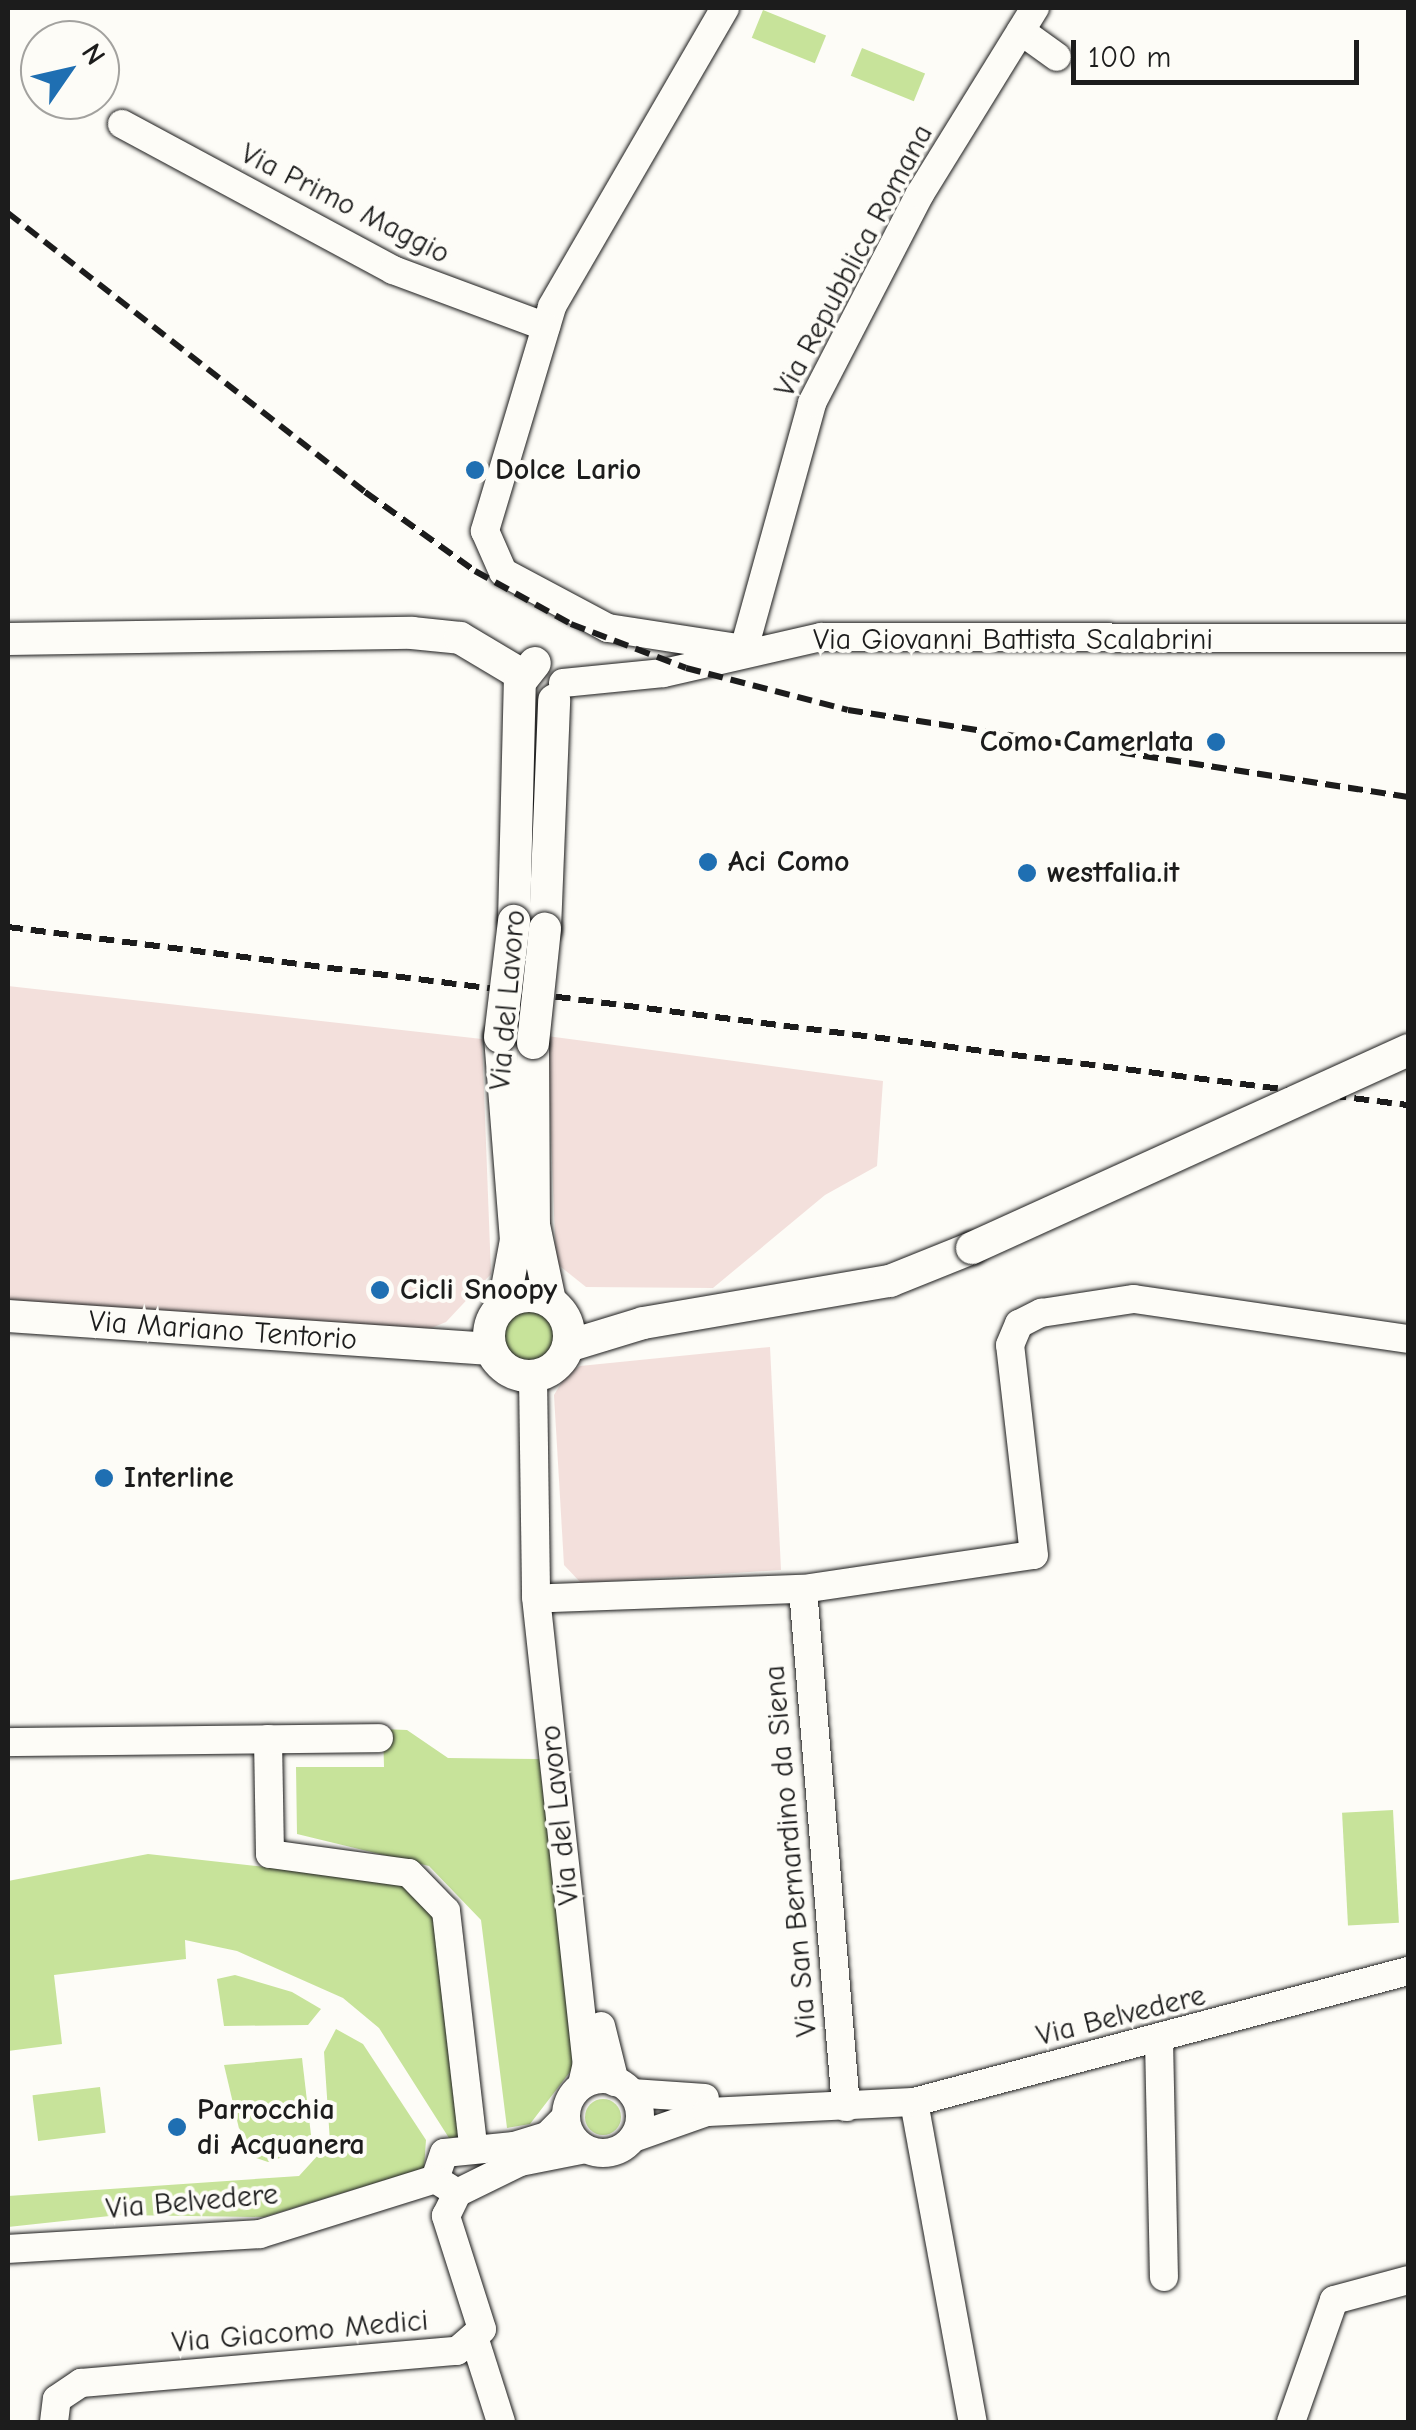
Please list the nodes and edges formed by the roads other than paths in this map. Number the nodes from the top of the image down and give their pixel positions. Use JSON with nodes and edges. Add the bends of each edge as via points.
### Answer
{"nodes":[{"id":1,"x":725,"y":8,"type":"edge"},
{"id":2,"x":1028,"y":19,"type":"edge"},
{"id":3,"x":1058,"y":57,"type":"dead end"},
{"id":4,"x":122,"y":124,"type":"dead end"},
{"id":5,"x":546,"y":327,"type":"junction"},
{"id":6,"x":1408,"y":638,"type":"edge"},
{"id":7,"x":8,"y":639,"type":"edge"},
{"id":8,"x":744,"y":649,"type":"junction"},
{"id":9,"x":540,"y":683,"type":"junction"},
{"id":10,"x":529,"y":925,"type":"junction"},
{"id":11,"x":1408,"y":1050,"type":"edge"},
{"id":12,"x":8,"y":1316,"type":"edge"},
{"id":13,"x":561,"y":1322,"type":"junction"},
{"id":14,"x":495,"y":1326,"type":"junction"},
{"id":15,"x":1408,"y":1339,"type":"edge"},
{"id":16,"x":533,"y":1376,"type":"junction"},
{"id":17,"x":540,"y":1544,"type":"junction"},
{"id":18,"x":803,"y":1590,"type":"junction"},
{"id":19,"x":552,"y":1598,"type":"junction"},
{"id":20,"x":379,"y":1738,"type":"dead end"},
{"id":21,"x":268,"y":1739,"type":"junction"},
{"id":22,"x":8,"y":1742,"type":"edge"},
{"id":23,"x":1408,"y":1972,"type":"edge"},
{"id":24,"x":1159,"y":2040,"type":"junction"},
{"id":25,"x":582,"y":2086,"type":"junction"},
{"id":26,"x":624,"y":2088,"type":"junction"},
{"id":27,"x":914,"y":2102,"type":"junction"},
{"id":28,"x":846,"y":2107,"type":"junction"},
{"id":29,"x":566,"y":2116,"type":"junction"},
{"id":30,"x":633,"y":2138,"type":"junction"},
{"id":31,"x":481,"y":2145,"type":"junction"},
{"id":32,"x":586,"y":2150,"type":"junction"},
{"id":33,"x":498,"y":2178,"type":"junction"},
{"id":34,"x":446,"y":2186,"type":"junction"},
{"id":35,"x":8,"y":2249,"type":"edge"},
{"id":36,"x":1164,"y":2277,"type":"dead end"},
{"id":37,"x":1408,"y":2280,"type":"edge"},
{"id":38,"x":475,"y":2340,"type":"junction"},
{"id":39,"x":54,"y":2422,"type":"edge"},
{"id":40,"x":501,"y":2422,"type":"edge"},
{"id":41,"x":973,"y":2422,"type":"edge"},
{"id":42,"x":1291,"y":2422,"type":"edge"}],
"edges":[{"from":1,"to":5,"type":"street"},
{"from":2,"to":3,"type":"street","name":"Via Repubblica Romana"},
{"from":2,"to":8,"type":"street","name":"Via Repubblica Romana","via":[[920,194],[812,403]]},
{"from":4,"to":5,"type":"street","name":"Via Primo Maggio","via":[[394,270]]},
{"from":5,"to":8,"type":"street","via":[[486,516],[491,559],[520,585],[608,628]]},
{"from":6,"to":8,"type":"street","name":"Via Giovanni Battista Scalabrini","via":[[822,638]]},
{"from":7,"to":9,"type":"main road","via":[[460,638]]},
{"from":8,"to":9,"type":"street","name":"Via Giovanni Battista Scalabrini","via":[[664,673]]},
{"from":9,"to":10,"type":"main road","name":"Via del Lavoro"},
{"from":10,"to":13,"type":"main road","name":"Via del Lavoro","bridge":true,"via":[[534,1224]]},
{"from":10,"to":14,"type":"main road","name":"Via del Lavoro","bridge":true,"via":[[500,1037],[516,1240]]},
{"from":11,"to":13,"type":"main road","bridge":true,"via":[[890,1281],[774,1308],[643,1324]]},
{"from":12,"to":14,"type":"main road","name":"Via Mariano Tentorio","via":[[438,1342]]},
{"from":13,"to":14,"type":"main road","via":[[527,1295]]},
{"from":13,"to":16,"type":"main road","via":[[556,1366]]},
{"from":14,"to":16,"type":"main road","via":[[508,1370]]},
{"from":15,"to":18,"type":"street","via":[[1134,1298],[1040,1312],[1019,1324],[1010,1344],[1034,1555]]},
{"from":16,"to":17,"type":"street","name":"Via del Lavoro"},
{"from":17,"to":19,"type":"street","name":"Via del Lavoro"},
{"from":17,"to":25,"type":"street","name":"Via del Lavoro","via":[[536,1597],[587,2064]]},
{"from":18,"to":19,"type":"street"},
{"from":18,"to":28,"type":"street","name":"Via San Bernardino da Siena"},
{"from":19,"to":26,"type":"street","name":"Via del Lavoro","via":[[605,2060]]},
{"from":20,"to":21,"type":"street"},
{"from":21,"to":22,"type":"street"},
{"from":21,"to":31,"type":"street","via":[[270,1854],[409,1873],[446,1911]]},
{"from":23,"to":24,"type":"street","name":"Via Belvedere"},
{"from":24,"to":27,"type":"street","name":"Via Belvedere"},
{"from":24,"to":36,"type":"street"},
{"from":25,"to":26,"type":"street"},
{"from":25,"to":29,"type":"street"},
{"from":26,"to":28,"type":"street","name":"Via Belvedere"},
{"from":26,"to":30,"type":"street"},
{"from":27,"to":28,"type":"street","name":"Via Belvedere"},
{"from":27,"to":41,"type":"street"},
{"from":28,"to":30,"type":"street","name":"Via Belvedere","via":[[686,2115]]},
{"from":29,"to":31,"type":"street","via":[[547,2136]]},
{"from":29,"to":32,"type":"street"},
{"from":30,"to":32,"type":"street","via":[[609,2154]]},
{"from":31,"to":33,"type":"street","via":[[502,2164]]},
{"from":31,"to":34,"type":"street","via":[[444,2153]]},
{"from":32,"to":33,"type":"street","via":[[520,2162]]},
{"from":33,"to":34,"type":"street","name":"Via Belvedere"},
{"from":34,"to":35,"type":"street","name":"Via Belvedere","via":[[260,2234]]},
{"from":34,"to":38,"type":"street","via":[[446,2216],[482,2310]]},
{"from":37,"to":42,"type":"street","via":[[1334,2300]]},
{"from":38,"to":39,"type":"street","name":"Via Giacomo Medici","via":[[457,2351],[81,2383],[58,2399]]},
{"from":38,"to":40,"type":"street"}]}
